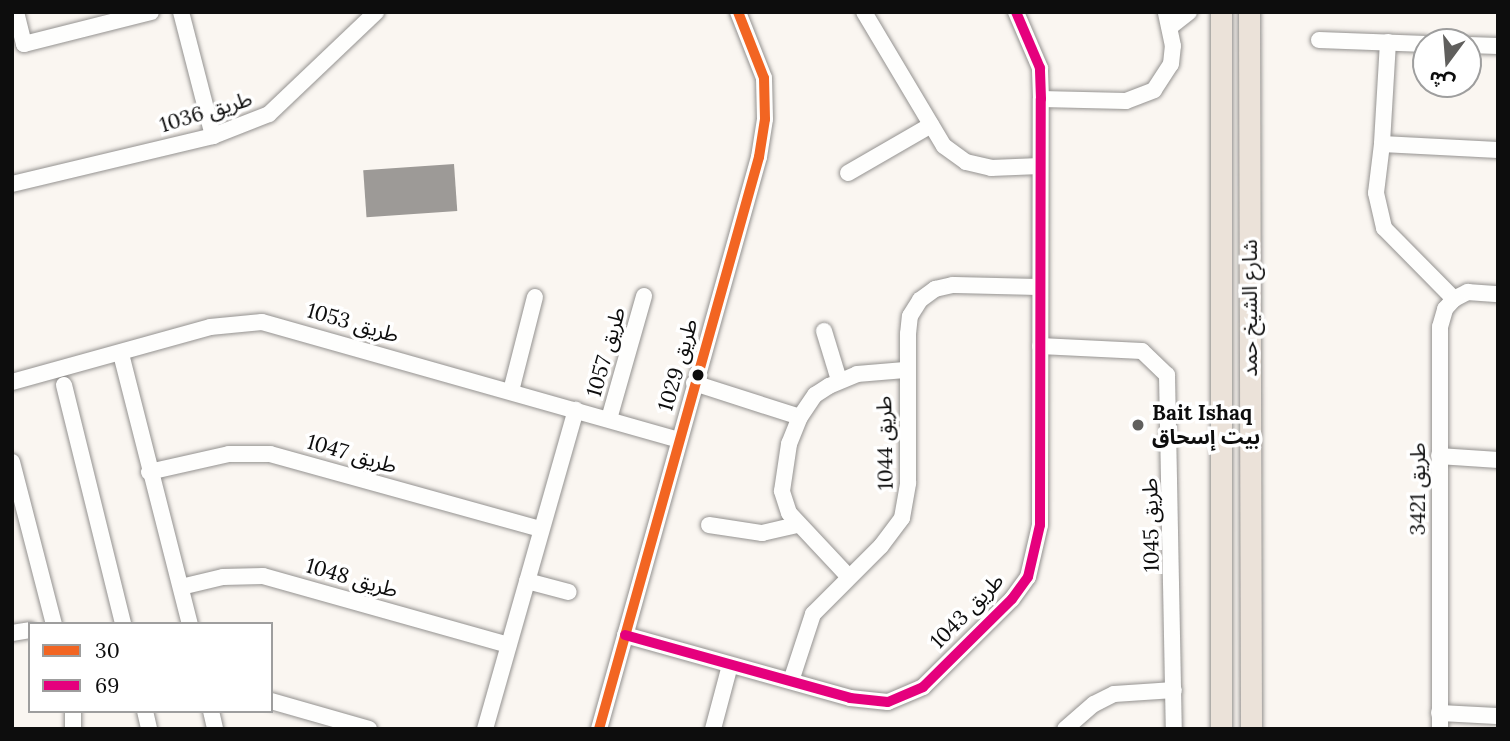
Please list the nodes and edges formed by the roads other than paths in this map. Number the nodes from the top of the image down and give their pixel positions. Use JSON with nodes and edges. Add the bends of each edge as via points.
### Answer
{"nodes":[{"id":1,"x":16,"y":12,"type":"edge"},
{"id":2,"x":151,"y":12,"type":"edge"},
{"id":3,"x":181,"y":12,"type":"edge"},
{"id":4,"x":376,"y":12,"type":"edge"},
{"id":5,"x":738,"y":12,"type":"edge"},
{"id":6,"x":864,"y":12,"type":"edge"},
{"id":7,"x":1016,"y":12,"type":"edge"},
{"id":8,"x":1189,"y":12,"type":"edge"},
{"id":9,"x":1221,"y":12,"type":"edge"},
{"id":10,"x":1249,"y":12,"type":"edge"},
{"id":11,"x":99,"y":18,"type":"edge"},
{"id":12,"x":1168,"y":20,"type":"edge"},
{"id":13,"x":1319,"y":40,"type":"dead end"},
{"id":14,"x":1388,"y":42,"type":"junction"},
{"id":15,"x":1412,"y":43,"type":"edge"},
{"id":16,"x":1041,"y":99,"type":"junction"},
{"id":17,"x":931,"y":125,"type":"junction"},
{"id":18,"x":214,"y":136,"type":"junction"},
{"id":19,"x":1382,"y":144,"type":"junction"},
{"id":20,"x":1498,"y":150,"type":"edge"},
{"id":21,"x":1040,"y":166,"type":"junction"},
{"id":22,"x":848,"y":173,"type":"dead end"},
{"id":23,"x":12,"y":184,"type":"edge"},
{"id":24,"x":1040,"y":287,"type":"junction"},
{"id":25,"x":1498,"y":294,"type":"edge"},
{"id":26,"x":644,"y":296,"type":"dead end"},
{"id":27,"x":535,"y":297,"type":"dead end"},
{"id":28,"x":1454,"y":299,"type":"junction"},
{"id":29,"x":824,"y":331,"type":"dead end"},
{"id":30,"x":1040,"y":346,"type":"junction"},
{"id":31,"x":121,"y":354,"type":"junction"},
{"id":32,"x":905,"y":370,"type":"junction"},
{"id":33,"x":839,"y":380,"type":"junction"},
{"id":34,"x":12,"y":382,"type":"edge"},
{"id":35,"x":694,"y":383,"type":"junction"},
{"id":36,"x":64,"y":385,"type":"dead end"},
{"id":37,"x":511,"y":391,"type":"junction"},
{"id":38,"x":576,"y":410,"type":"junction"},
{"id":39,"x":800,"y":417,"type":"junction"},
{"id":40,"x":609,"y":419,"type":"junction"},
{"id":41,"x":678,"y":440,"type":"junction"},
{"id":42,"x":1439,"y":456,"type":"junction"},
{"id":43,"x":1498,"y":460,"type":"edge"},
{"id":44,"x":12,"y":462,"type":"edge"},
{"id":45,"x":149,"y":472,"type":"junction"},
{"id":46,"x":19,"y":513,"type":"edge"},
{"id":47,"x":709,"y":525,"type":"dead end"},
{"id":48,"x":796,"y":525,"type":"junction"},
{"id":49,"x":541,"y":529,"type":"junction"},
{"id":50,"x":848,"y":576,"type":"junction"},
{"id":51,"x":527,"y":581,"type":"junction"},
{"id":52,"x":181,"y":587,"type":"junction"},
{"id":53,"x":569,"y":592,"type":"dead end"},
{"id":54,"x":53,"y":622,"type":"edge"},
{"id":55,"x":123,"y":622,"type":"edge"},
{"id":56,"x":190,"y":622,"type":"edge"},
{"id":57,"x":625,"y":635,"type":"junction"},
{"id":58,"x":509,"y":645,"type":"junction"},
{"id":59,"x":730,"y":665,"type":"junction"},
{"id":60,"x":791,"y":681,"type":"junction"},
{"id":61,"x":1174,"y":690,"type":"junction"},
{"id":62,"x":273,"y":702,"type":"edge"},
{"id":63,"x":1498,"y":716,"type":"edge"},
{"id":64,"x":1440,"y":721,"type":"edge"},
{"id":65,"x":369,"y":729,"type":"edge"},
{"id":66,"x":485,"y":729,"type":"edge"},
{"id":67,"x":598,"y":729,"type":"edge"},
{"id":68,"x":713,"y":729,"type":"edge"},
{"id":69,"x":1065,"y":729,"type":"edge"},
{"id":70,"x":1174,"y":729,"type":"edge"},
{"id":71,"x":1221,"y":729,"type":"edge"},
{"id":72,"x":1251,"y":729,"type":"edge"}],
"edges":[{"from":1,"to":11,"type":"street","via":[[24,44]]},
{"from":2,"to":11,"type":"street"},
{"from":3,"to":18,"type":"street"},
{"from":4,"to":18,"type":"street","name":"طريق 1036","via":[[269,114]]},
{"from":5,"to":35,"type":"street","name":"طريق 1029","via":[[764,78],[765,119]]},
{"from":6,"to":17,"type":"street"},
{"from":7,"to":16,"type":"street","name":"طريق 1043","via":[[1040,68]]},
{"from":8,"to":12,"type":"street"},
{"from":9,"to":71,"type":"main road","name":"شارع الشيخ حمد"},
{"from":10,"to":72,"type":"main road","name":"شارع الشيخ حمد"},
{"from":12,"to":16,"type":"street","via":[[1171,64],[1154,90],[1141,98]]},
{"from":13,"to":14,"type":"street"},
{"from":14,"to":15,"type":"street"},
{"from":14,"to":19,"type":"street"},
{"from":16,"to":21,"type":"street","name":"طريق 1043"},
{"from":17,"to":21,"type":"street","via":[[944,146],[966,162],[991,169]]},
{"from":17,"to":22,"type":"street"},
{"from":18,"to":23,"type":"street","name":"طريق 1036"},
{"from":19,"to":20,"type":"street"},
{"from":19,"to":28,"type":"street","via":[[1376,193],[1384,228]]},
{"from":21,"to":24,"type":"street","name":"طريق 1043"},
{"from":24,"to":30,"type":"street","name":"طريق 1043"},
{"from":24,"to":32,"type":"street","name":"طريق 1044","via":[[953,285],[935,289],[920,300],[910,316]]},
{"from":25,"to":28,"type":"street","via":[[1468,292]]},
{"from":26,"to":40,"type":"street","name":"طريق 1057"},
{"from":27,"to":37,"type":"street"},
{"from":28,"to":42,"type":"street","name":"طريق 3421","via":[[1445,309],[1440,327]]},
{"from":29,"to":33,"type":"street"},
{"from":30,"to":60,"type":"street","name":"طريق 1043","via":[[1037,551],[1012,598],[923,687],[906,696],[868,702]]},
{"from":30,"to":61,"type":"street","name":"طريق 1045","via":[[1142,351],[1167,375]]},
{"from":31,"to":34,"type":"street","name":"طريق 1053"},
{"from":31,"to":37,"type":"street","name":"طريق 1053","via":[[211,327],[262,322]]},
{"from":31,"to":45,"type":"street"},
{"from":32,"to":33,"type":"street","name":"طريق 1044"},
{"from":32,"to":50,"type":"street","name":"طريق 1044","via":[[907,500],[893,533]]},
{"from":33,"to":39,"type":"street","name":"طريق 1044","via":[[815,395]]},
{"from":35,"to":39,"type":"street"},
{"from":35,"to":41,"type":"street","name":"طريق 1029"},
{"from":36,"to":55,"type":"street"},
{"from":37,"to":38,"type":"street","name":"طريق 1053"},
{"from":38,"to":40,"type":"street","name":"طريق 1053"},
{"from":38,"to":49,"type":"street"},
{"from":39,"to":48,"type":"street","name":"طريق 1044","via":[[789,444],[782,491]]},
{"from":40,"to":41,"type":"street","name":"طريق 1053"},
{"from":41,"to":57,"type":"street","name":"طريق 1029"},
{"from":42,"to":43,"type":"street"},
{"from":42,"to":64,"type":"street","name":"طريق 3421"},
{"from":44,"to":46,"type":"street"},
{"from":45,"to":49,"type":"street","name":"طريق 1047","via":[[229,454],[270,454]]},
{"from":45,"to":52,"type":"street"},
{"from":46,"to":54,"type":"street"},
{"from":47,"to":48,"type":"street","via":[[754,533]]},
{"from":48,"to":50,"type":"street","name":"طريق 1044"},
{"from":49,"to":51,"type":"street"},
{"from":50,"to":60,"type":"street","name":"طريق 1044","via":[[813,614]]},
{"from":51,"to":53,"type":"street"},
{"from":51,"to":58,"type":"street"},
{"from":52,"to":56,"type":"street"},
{"from":52,"to":58,"type":"street","name":"طريق 1048","via":[[223,577],[263,576]]},
{"from":57,"to":59,"type":"street","name":"طريق 1043"},
{"from":57,"to":67,"type":"street","name":"طريق 1029"},
{"from":58,"to":66,"type":"street"},
{"from":59,"to":60,"type":"street","name":"طريق 1043"},
{"from":59,"to":68,"type":"street"},
{"from":61,"to":69,"type":"street","via":[[1114,694]]},
{"from":61,"to":70,"type":"street","name":"طريق 1045"},
{"from":62,"to":65,"type":"street"},
{"from":63,"to":64,"type":"street"}]}
